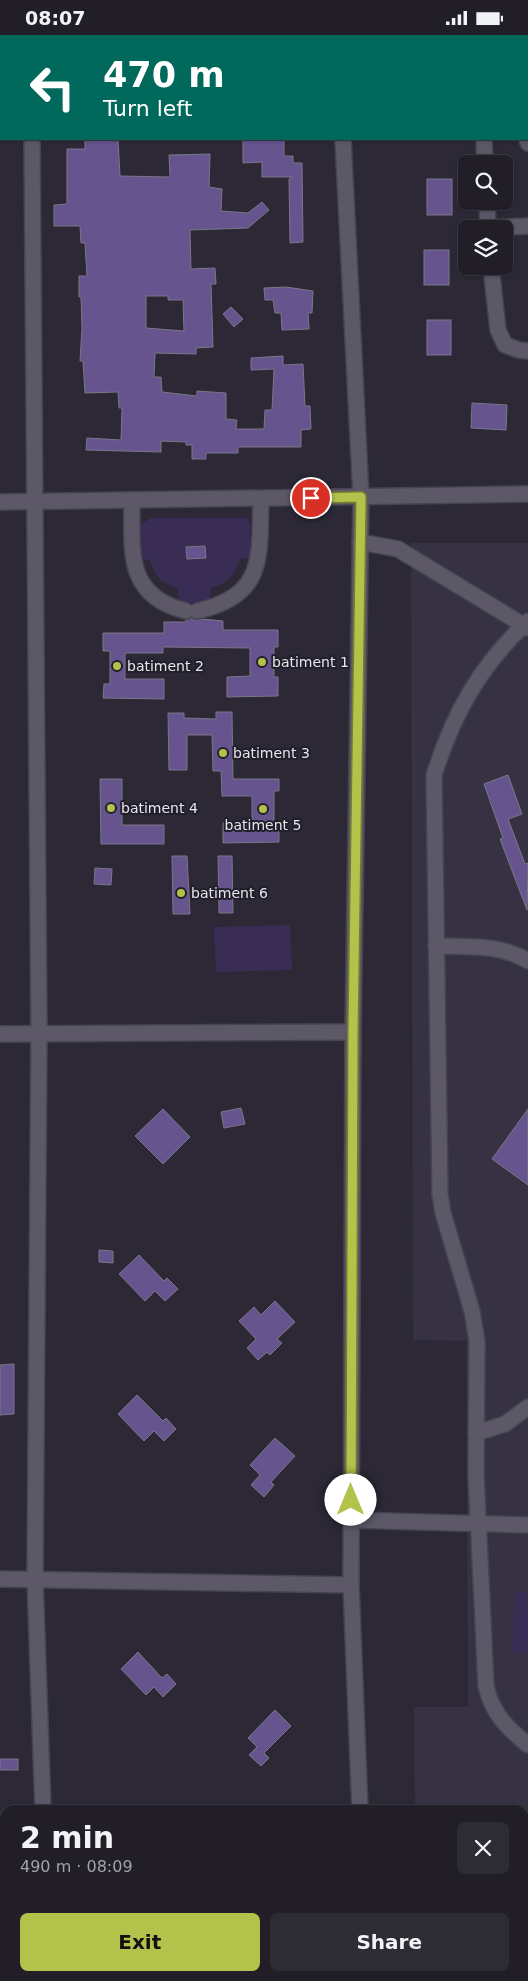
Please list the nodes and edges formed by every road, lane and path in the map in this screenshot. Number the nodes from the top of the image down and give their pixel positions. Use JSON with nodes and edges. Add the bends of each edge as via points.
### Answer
{"nodes":[{"id":1,"x":32,"y":140,"type":"edge"},
{"id":2,"x":343,"y":140,"type":"edge"},
{"id":3,"x":484,"y":140,"type":"edge"},
{"id":4,"x":485,"y":155,"type":"edge"},
{"id":5,"x":528,"y":226,"type":"edge"},
{"id":6,"x":513,"y":227,"type":"edge"},
{"id":7,"x":493,"y":275,"type":"edge"},
{"id":8,"x":528,"y":351,"type":"edge"},
{"id":9,"x":528,"y":495,"type":"edge"},
{"id":10,"x":361,"y":497,"type":"junction"},
{"id":11,"x":260,"y":499,"type":"junction"},
{"id":12,"x":132,"y":501,"type":"junction"},
{"id":13,"x":0,"y":502,"type":"edge"},
{"id":14,"x":37,"y":502,"type":"junction"},
{"id":15,"x":360,"y":542,"type":"junction"},
{"id":16,"x":526,"y":625,"type":"edge"},
{"id":17,"x":436,"y":945,"type":"junction"},
{"id":18,"x":528,"y":961,"type":"edge"},
{"id":19,"x":353,"y":1032,"type":"junction"},
{"id":20,"x":0,"y":1034,"type":"edge"},
{"id":21,"x":39,"y":1034,"type":"junction"},
{"id":22,"x":528,"y":1407,"type":"edge"},
{"id":23,"x":476,"y":1433,"type":"junction"},
{"id":24,"x":351,"y":1520,"type":"junction"},
{"id":25,"x":479,"y":1522,"type":"junction"},
{"id":26,"x":528,"y":1525,"type":"edge"},
{"id":27,"x":0,"y":1579,"type":"edge"},
{"id":28,"x":35,"y":1579,"type":"junction"},
{"id":29,"x":351,"y":1585,"type":"junction"},
{"id":30,"x":528,"y":1745,"type":"edge"},
{"id":31,"x":43,"y":1805,"type":"edge"},
{"id":32,"x":360,"y":1805,"type":"edge"}],
"edges":[{"from":1,"to":14,"type":"street"},
{"from":2,"to":10,"type":"street"},
{"from":3,"to":4,"type":"street"},
{"from":5,"to":6,"type":"street"},
{"from":7,"to":8,"type":"street","via":[[498,330],[505,345]]},
{"from":9,"to":10,"type":"street"},
{"from":10,"to":11,"type":"street"},
{"from":10,"to":15,"type":"street"},
{"from":11,"to":12,"type":"street"},
{"from":11,"to":12,"type":"street","via":[[259,559],[253,573],[233,599],[192,611],[170,607],[149,593],[136,570],[132,559]]},
{"from":12,"to":14,"type":"street"},
{"from":13,"to":14,"type":"street"},
{"from":14,"to":21,"type":"street"},
{"from":15,"to":16,"type":"street","via":[[398,549]]},
{"from":15,"to":19,"type":"street"},
{"from":16,"to":17,"type":"street","via":[[495,655],[461,705],[445,739],[434,775]]},
{"from":17,"to":18,"type":"street","via":[[496,948]]},
{"from":17,"to":23,"type":"street","via":[[440,1194],[477,1341]]},
{"from":19,"to":21,"type":"street"},
{"from":19,"to":24,"type":"street"},
{"from":20,"to":21,"type":"street"},
{"from":21,"to":28,"type":"street"},
{"from":22,"to":23,"type":"street","via":[[505,1424]]},
{"from":23,"to":25,"type":"street"},
{"from":24,"to":25,"type":"street"},
{"from":24,"to":29,"type":"street"},
{"from":25,"to":26,"type":"street"},
{"from":25,"to":30,"type":"street","via":[[489,1701],[497,1716]]},
{"from":27,"to":28,"type":"street"},
{"from":28,"to":29,"type":"street"},
{"from":28,"to":31,"type":"street"},
{"from":29,"to":32,"type":"street"}]}
